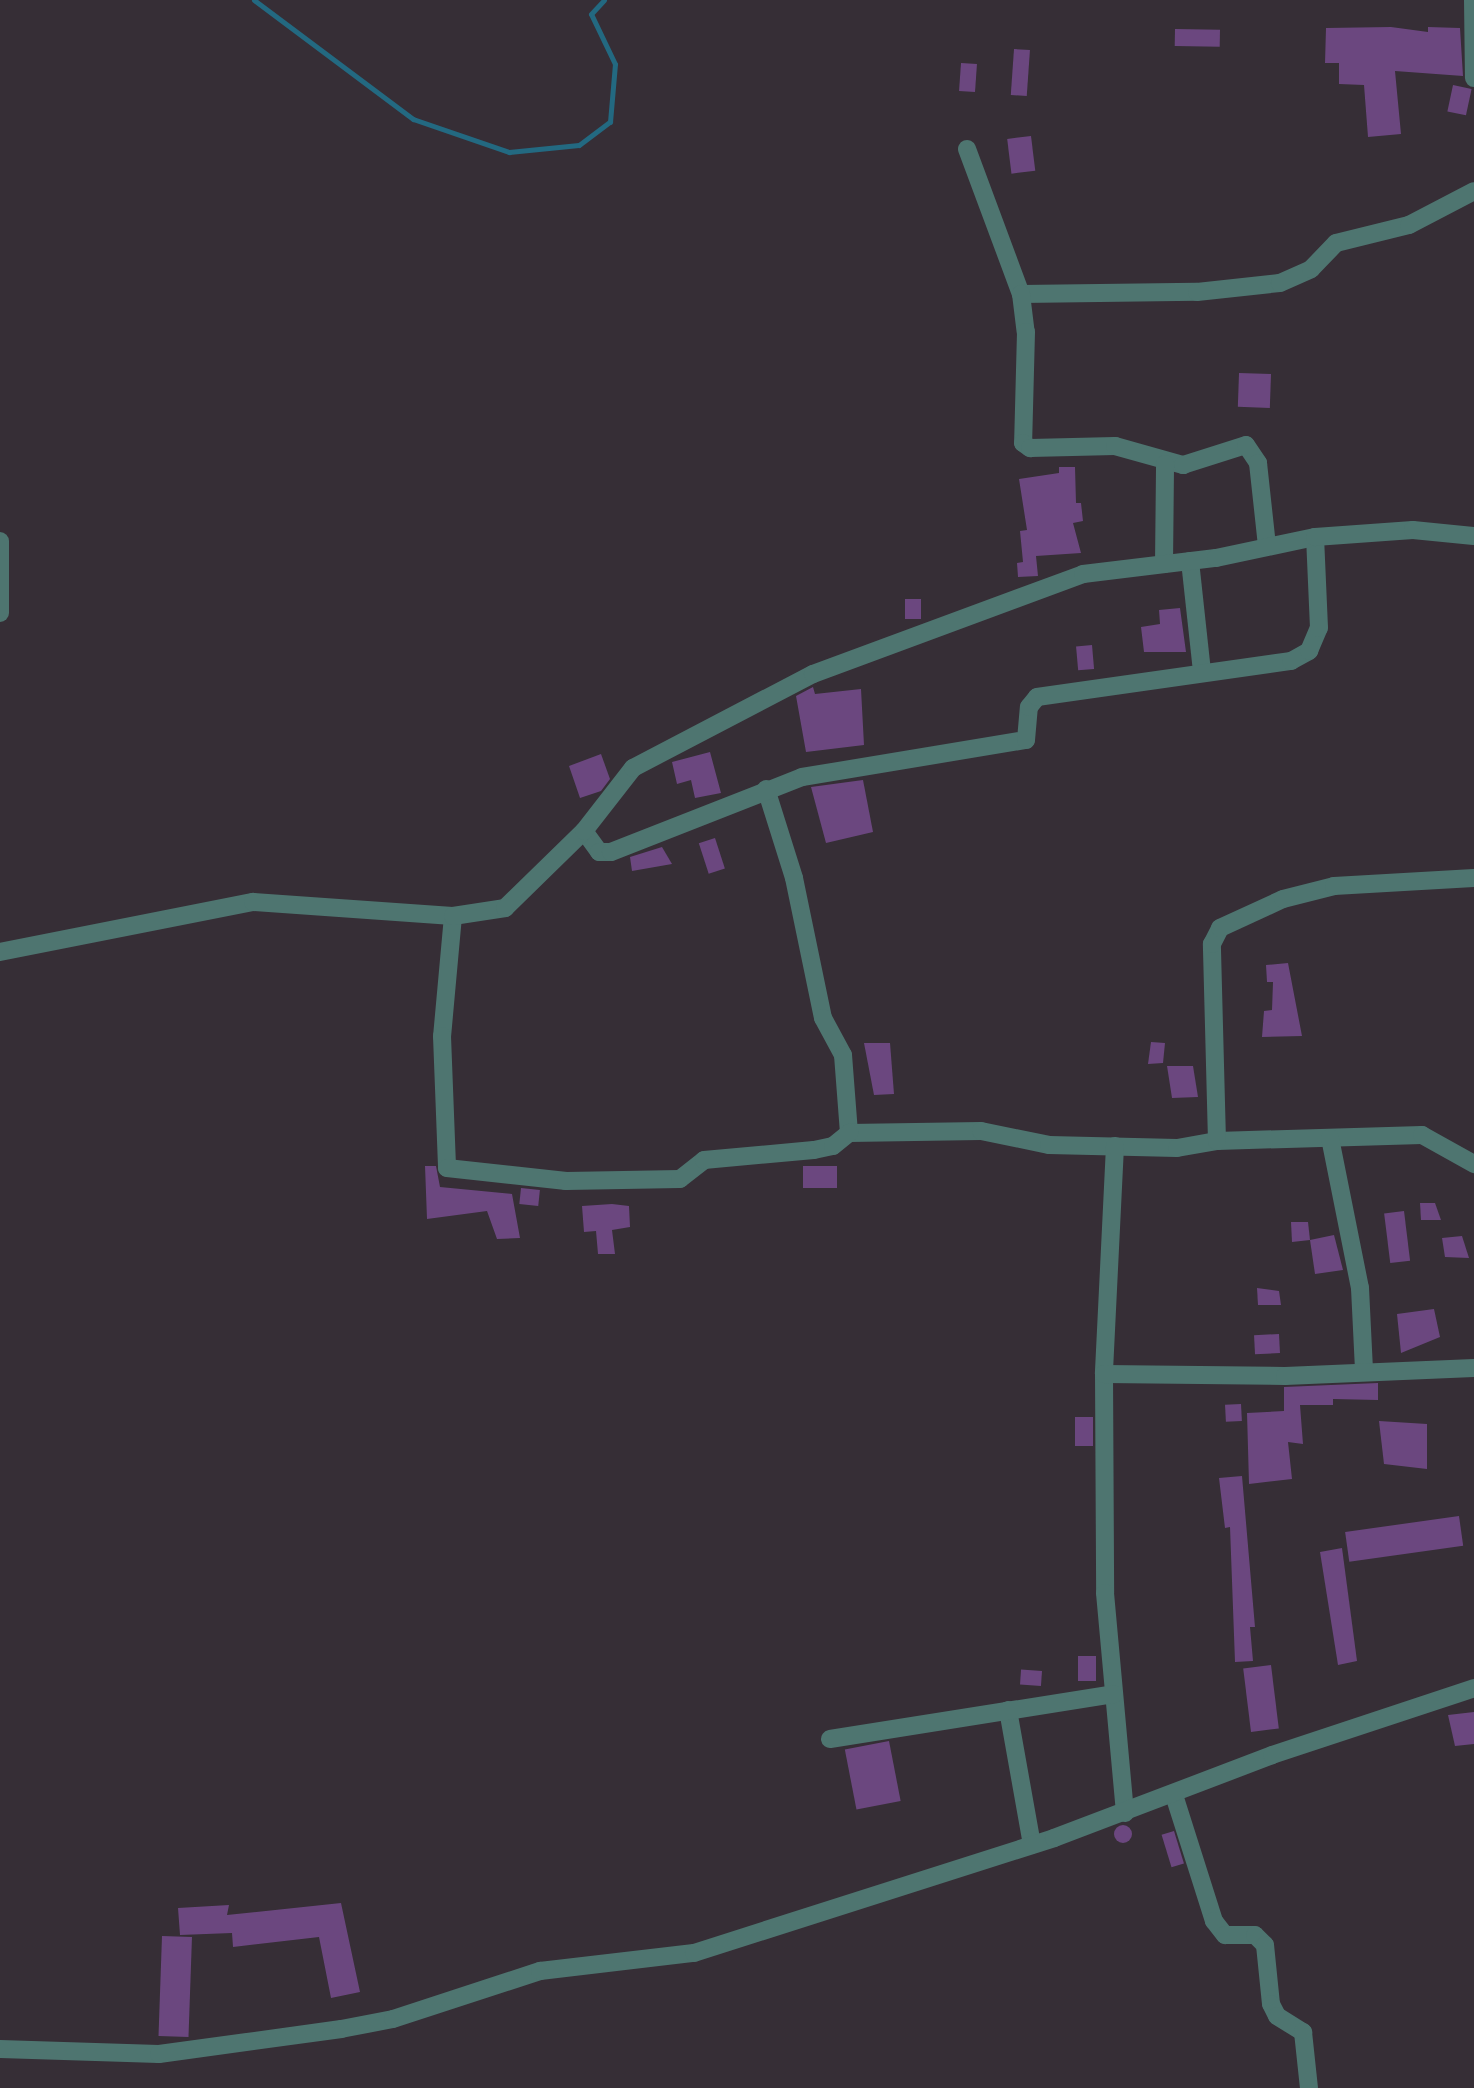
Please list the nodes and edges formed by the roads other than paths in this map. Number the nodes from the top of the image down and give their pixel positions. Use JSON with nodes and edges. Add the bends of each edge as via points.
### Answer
{"nodes":[{"id":1,"x":1473,"y":0,"type":"edge"},
{"id":2,"x":1474,"y":78,"type":"edge"},
{"id":3,"x":967,"y":149,"type":"dead end"},
{"id":4,"x":1474,"y":191,"type":"edge"},
{"id":5,"x":1021,"y":294,"type":"junction"},
{"id":6,"x":1165,"y":464,"type":"junction"},
{"id":7,"x":1474,"y":536,"type":"edge"},
{"id":8,"x":1315,"y":537,"type":"junction"},
{"id":9,"x":0,"y":541,"type":"edge"},
{"id":10,"x":1267,"y":546,"type":"junction"},
{"id":11,"x":1190,"y":561,"type":"junction"},
{"id":12,"x":1164,"y":564,"type":"junction"},
{"id":13,"x":0,"y":613,"type":"edge"},
{"id":14,"x":1202,"y":671,"type":"junction"},
{"id":15,"x":766,"y":789,"type":"junction"},
{"id":16,"x":584,"y":831,"type":"junction"},
{"id":17,"x":1474,"y":878,"type":"edge"},
{"id":18,"x":453,"y":916,"type":"junction"},
{"id":19,"x":0,"y":952,"type":"edge"},
{"id":20,"x":849,"y":1133,"type":"junction"},
{"id":21,"x":1330,"y":1138,"type":"junction"},
{"id":22,"x":1217,"y":1141,"type":"junction"},
{"id":23,"x":1115,"y":1146,"type":"junction"},
{"id":24,"x":1474,"y":1164,"type":"edge"},
{"id":25,"x":1474,"y":1368,"type":"edge"},
{"id":26,"x":1364,"y":1371,"type":"junction"},
{"id":27,"x":1104,"y":1374,"type":"junction"},
{"id":28,"x":1474,"y":1688,"type":"edge"},
{"id":29,"x":1113,"y":1694,"type":"junction"},
{"id":30,"x":1008,"y":1710,"type":"junction"},
{"id":31,"x":830,"y":1739,"type":"dead end"},
{"id":32,"x":1174,"y":1795,"type":"junction"},
{"id":33,"x":1125,"y":1813,"type":"junction"},
{"id":34,"x":1032,"y":1845,"type":"junction"},
{"id":35,"x":0,"y":2049,"type":"edge"},
{"id":36,"x":1309,"y":2088,"type":"edge"}],
"edges":[{"from":1,"to":2,"type":"street"},
{"from":3,"to":5,"type":"street"},
{"from":4,"to":5,"type":"street","via":[[1409,225],[1336,243],[1311,269],[1280,283],[1160,293]]},
{"from":5,"to":6,"type":"street","via":[[1026,332],[1023,443],[1030,448],[1115,446]]},
{"from":6,"to":10,"type":"street","via":[[1200,463],[1236,445],[1254,450]]},
{"from":6,"to":12,"type":"street"},
{"from":7,"to":8,"type":"street","via":[[1413,530]]},
{"from":8,"to":10,"type":"street"},
{"from":8,"to":14,"type":"street","via":[[1319,628],[1309,651],[1291,661]]},
{"from":9,"to":13,"type":"street"},
{"from":10,"to":11,"type":"street"},
{"from":11,"to":12,"type":"street"},
{"from":11,"to":14,"type":"street"},
{"from":12,"to":16,"type":"street","via":[[1083,574],[813,674],[633,768]]},
{"from":14,"to":15,"type":"street","via":[[1037,697],[1028,706],[1028,737],[1014,743],[881,762]]},
{"from":15,"to":16,"type":"street","via":[[611,852],[599,852]]},
{"from":15,"to":20,"type":"street","via":[[794,878],[823,1018],[843,1055]]},
{"from":16,"to":18,"type":"street","via":[[505,908]]},
{"from":17,"to":22,"type":"street","via":[[1389,878],[1334,886],[1283,899],[1220,928],[1212,944]]},
{"from":18,"to":19,"type":"street","via":[[253,902]]},
{"from":18,"to":20,"type":"street","via":[[442,1036],[447,1167],[566,1181],[680,1179],[704,1160],[814,1150],[833,1146]]},
{"from":20,"to":23,"type":"street","via":[[981,1131],[1049,1145]]},
{"from":21,"to":22,"type":"street"},
{"from":21,"to":24,"type":"street","via":[[1434,1137],[1452,1155]]},
{"from":21,"to":26,"type":"street","via":[[1360,1289]]},
{"from":22,"to":23,"type":"street","via":[[1177,1148]]},
{"from":23,"to":27,"type":"street"},
{"from":25,"to":26,"type":"street"},
{"from":26,"to":27,"type":"street","via":[[1285,1376]]},
{"from":27,"to":29,"type":"street","via":[[1105,1593]]},
{"from":28,"to":32,"type":"street","via":[[1272,1755]]},
{"from":29,"to":30,"type":"street"},
{"from":29,"to":33,"type":"street"},
{"from":30,"to":31,"type":"street"},
{"from":30,"to":34,"type":"street"},
{"from":32,"to":33,"type":"street"},
{"from":32,"to":36,"type":"street","via":[[1220,1931],[1255,1936],[1265,1945],[1271,2004],[1277,2016],[1304,2032]]},
{"from":33,"to":34,"type":"street"},
{"from":34,"to":35,"type":"street","via":[[694,1953],[540,1971],[393,2019],[159,2054]]}]}
